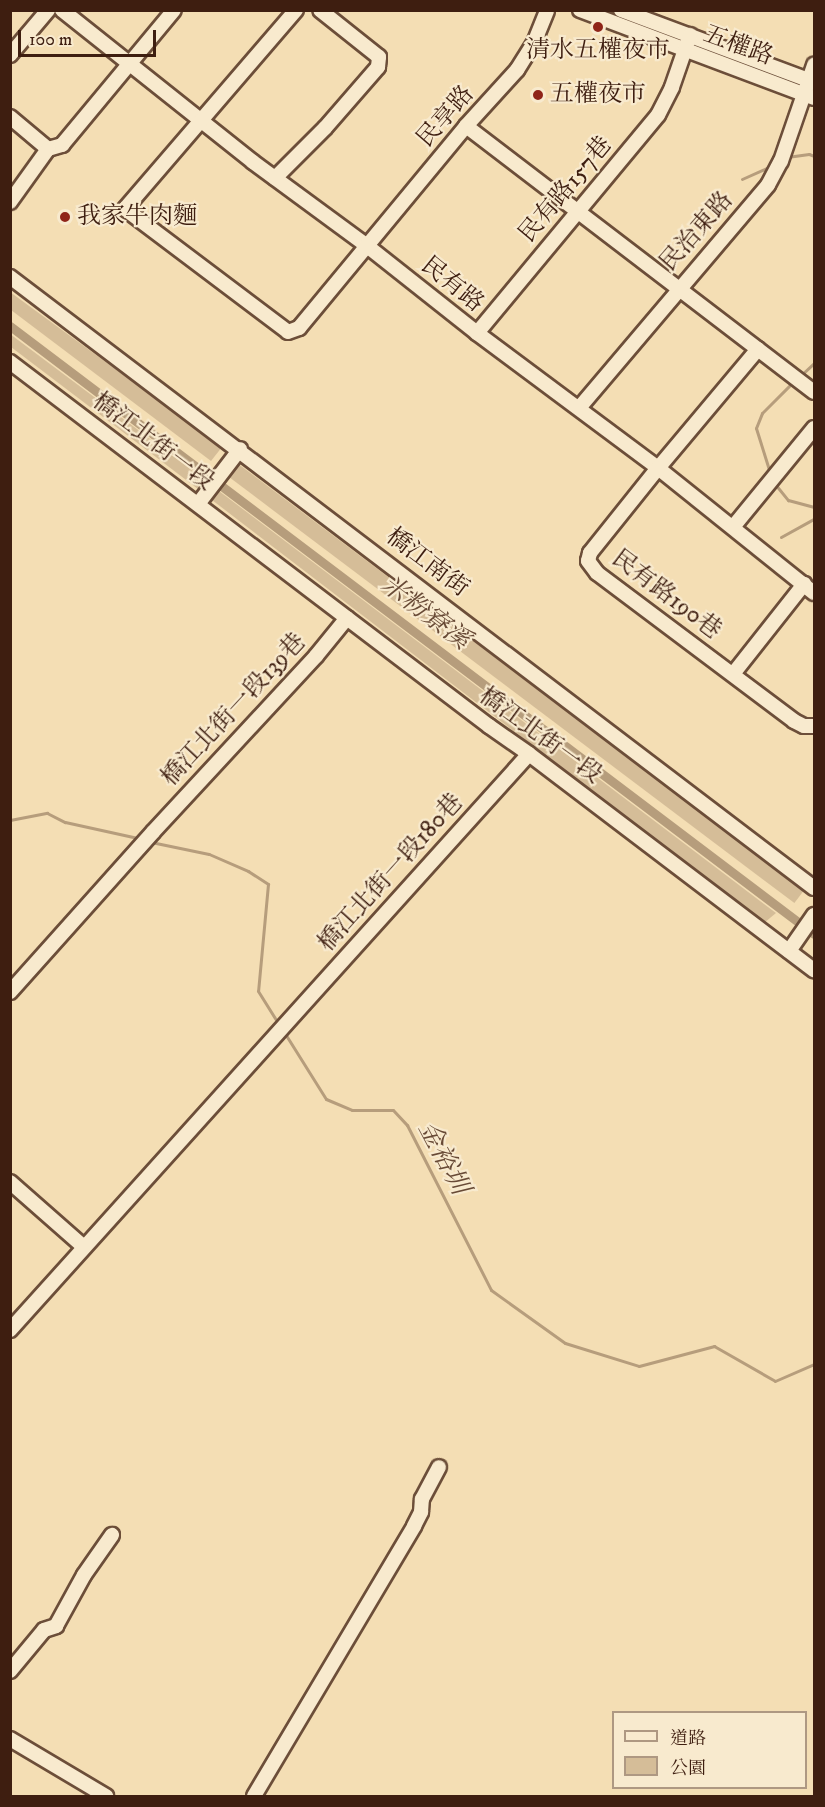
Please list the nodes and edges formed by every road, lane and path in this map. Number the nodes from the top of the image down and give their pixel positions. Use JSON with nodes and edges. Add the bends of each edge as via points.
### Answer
{"nodes":[{"id":1,"x":48,"y":10,"type":"edge"},
{"id":2,"x":62,"y":10,"type":"edge"},
{"id":3,"x":174,"y":10,"type":"edge"},
{"id":4,"x":296,"y":10,"type":"edge"},
{"id":5,"x":320,"y":10,"type":"edge"},
{"id":6,"x":547,"y":10,"type":"edge"},
{"id":7,"x":580,"y":10,"type":"edge"},
{"id":8,"x":621,"y":10,"type":"edge"},
{"id":9,"x":690,"y":35,"type":"junction"},
{"id":10,"x":686,"y":51,"type":"junction"},
{"id":11,"x":10,"y":55,"type":"edge"},
{"id":12,"x":129,"y":64,"type":"junction"},
{"id":13,"x":814,"y":65,"type":"edge"},
{"id":14,"x":812,"y":81,"type":"edge"},
{"id":15,"x":809,"y":96,"type":"edge"},
{"id":16,"x":10,"y":117,"type":"edge"},
{"id":17,"x":201,"y":120,"type":"junction"},
{"id":18,"x":466,"y":126,"type":"junction"},
{"id":19,"x":48,"y":149,"type":"junction"},
{"id":20,"x":275,"y":178,"type":"junction"},
{"id":21,"x":10,"y":202,"type":"edge"},
{"id":22,"x":578,"y":211,"type":"junction"},
{"id":23,"x":366,"y":244,"type":"junction"},
{"id":24,"x":10,"y":277,"type":"edge"},
{"id":25,"x":679,"y":287,"type":"junction"},
{"id":26,"x":477,"y":333,"type":"junction"},
{"id":27,"x":759,"y":349,"type":"junction"},
{"id":28,"x":10,"y":362,"type":"edge"},
{"id":29,"x":814,"y":392,"type":"edge"},
{"id":30,"x":579,"y":408,"type":"junction"},
{"id":31,"x":814,"y":428,"type":"edge"},
{"id":32,"x":240,"y":449,"type":"junction"},
{"id":33,"x":658,"y":468,"type":"junction"},
{"id":34,"x":201,"y":499,"type":"junction"},
{"id":35,"x":733,"y":527,"type":"junction"},
{"id":36,"x":809,"y":588,"type":"edge"},
{"id":37,"x":347,"y":618,"type":"junction"},
{"id":38,"x":733,"y":674,"type":"junction"},
{"id":39,"x":814,"y":726,"type":"edge"},
{"id":40,"x":529,"y":754,"type":"junction"},
{"id":41,"x":814,"y":888,"type":"edge"},
{"id":42,"x":814,"y":915,"type":"edge"},
{"id":43,"x":793,"y":946,"type":"junction"},
{"id":44,"x":814,"y":970,"type":"edge"},
{"id":45,"x":10,"y":992,"type":"edge"},
{"id":46,"x":10,"y":1182,"type":"edge"},
{"id":47,"x":84,"y":1246,"type":"junction"},
{"id":48,"x":10,"y":1330,"type":"edge"},
{"id":49,"x":439,"y":1467,"type":"dead end"},
{"id":50,"x":112,"y":1535,"type":"dead end"},
{"id":51,"x":10,"y":1671,"type":"edge"},
{"id":52,"x":10,"y":1739,"type":"edge"},
{"id":53,"x":106,"y":1797,"type":"edge"},
{"id":54,"x":254,"y":1797,"type":"edge"}],
"edges":[{"from":1,"to":11,"type":"street"},
{"from":2,"to":12,"type":"street","name":"民有路"},
{"from":3,"to":12,"type":"street"},
{"from":4,"to":17,"type":"street"},
{"from":5,"to":20,"type":"street","via":[[379,57],[378,67]]},
{"from":6,"to":18,"type":"street","name":"民享路","via":[[534,43],[517,70]]},
{"from":7,"to":10,"type":"street","name":"五權路"},
{"from":8,"to":9,"type":"street","name":"五權路"},
{"from":9,"to":10,"type":"street","name":"民有路157巷"},
{"from":9,"to":14,"type":"street","name":"五權路"},
{"from":10,"to":15,"type":"street","name":"五權路"},
{"from":10,"to":22,"type":"street","name":"民有路157巷","via":[[658,115]]},
{"from":12,"to":17,"type":"street","name":"民有路"},
{"from":12,"to":19,"type":"street","via":[[62,145]]},
{"from":13,"to":14,"type":"street","name":"民治東路"},
{"from":14,"to":15,"type":"street","name":"民治東路"},
{"from":15,"to":25,"type":"street","name":"民治東路","via":[[768,184]]},
{"from":16,"to":19,"type":"street"},
{"from":17,"to":20,"type":"street","name":"民有路"},
{"from":17,"to":23,"type":"street","name":"民享路","via":[[125,209],[288,332],[299,328]]},
{"from":18,"to":22,"type":"street"},
{"from":18,"to":23,"type":"street","name":"民享路"},
{"from":19,"to":21,"type":"street"},
{"from":20,"to":23,"type":"street","name":"民有路"},
{"from":22,"to":25,"type":"street"},
{"from":22,"to":26,"type":"street","name":"民有路157巷"},
{"from":23,"to":26,"type":"street","name":"民有路"},
{"from":24,"to":32,"type":"street","name":"橋江南街"},
{"from":25,"to":27,"type":"street"},
{"from":25,"to":30,"type":"street","name":"民治東路"},
{"from":26,"to":30,"type":"street","name":"民有路"},
{"from":27,"to":29,"type":"street"},
{"from":27,"to":33,"type":"street"},
{"from":28,"to":34,"type":"street","name":"橋江北街一段"},
{"from":30,"to":33,"type":"street","name":"民有路"},
{"from":31,"to":35,"type":"street"},
{"from":32,"to":34,"type":"street"},
{"from":32,"to":41,"type":"street","name":"橋江南街"},
{"from":33,"to":35,"type":"street","name":"民有路"},
{"from":33,"to":38,"type":"street","name":"民有路190巷","via":[[590,553],[588,561],[597,573]]},
{"from":34,"to":37,"type":"street","name":"橋江北街一段"},
{"from":35,"to":36,"type":"street","name":"民有路"},
{"from":36,"to":38,"type":"street"},
{"from":37,"to":40,"type":"street","name":"橋江北街一段"},
{"from":37,"to":45,"type":"street","name":"橋江北街一段139巷"},
{"from":38,"to":39,"type":"street","name":"民有路190巷","via":[[794,721]]},
{"from":40,"to":43,"type":"street","name":"橋江北街一段"},
{"from":40,"to":47,"type":"street","name":"橋江北街一段180巷"},
{"from":42,"to":43,"type":"street"},
{"from":43,"to":44,"type":"street","name":"橋江北街一段"},
{"from":46,"to":47,"type":"street"},
{"from":47,"to":48,"type":"street","name":"橋江北街一段180巷"},
{"from":49,"to":54,"type":"street","via":[[422,1499],[414,1526]]},
{"from":50,"to":51,"type":"street","via":[[56,1626],[44,1630]]},
{"from":52,"to":53,"type":"street"}]}
